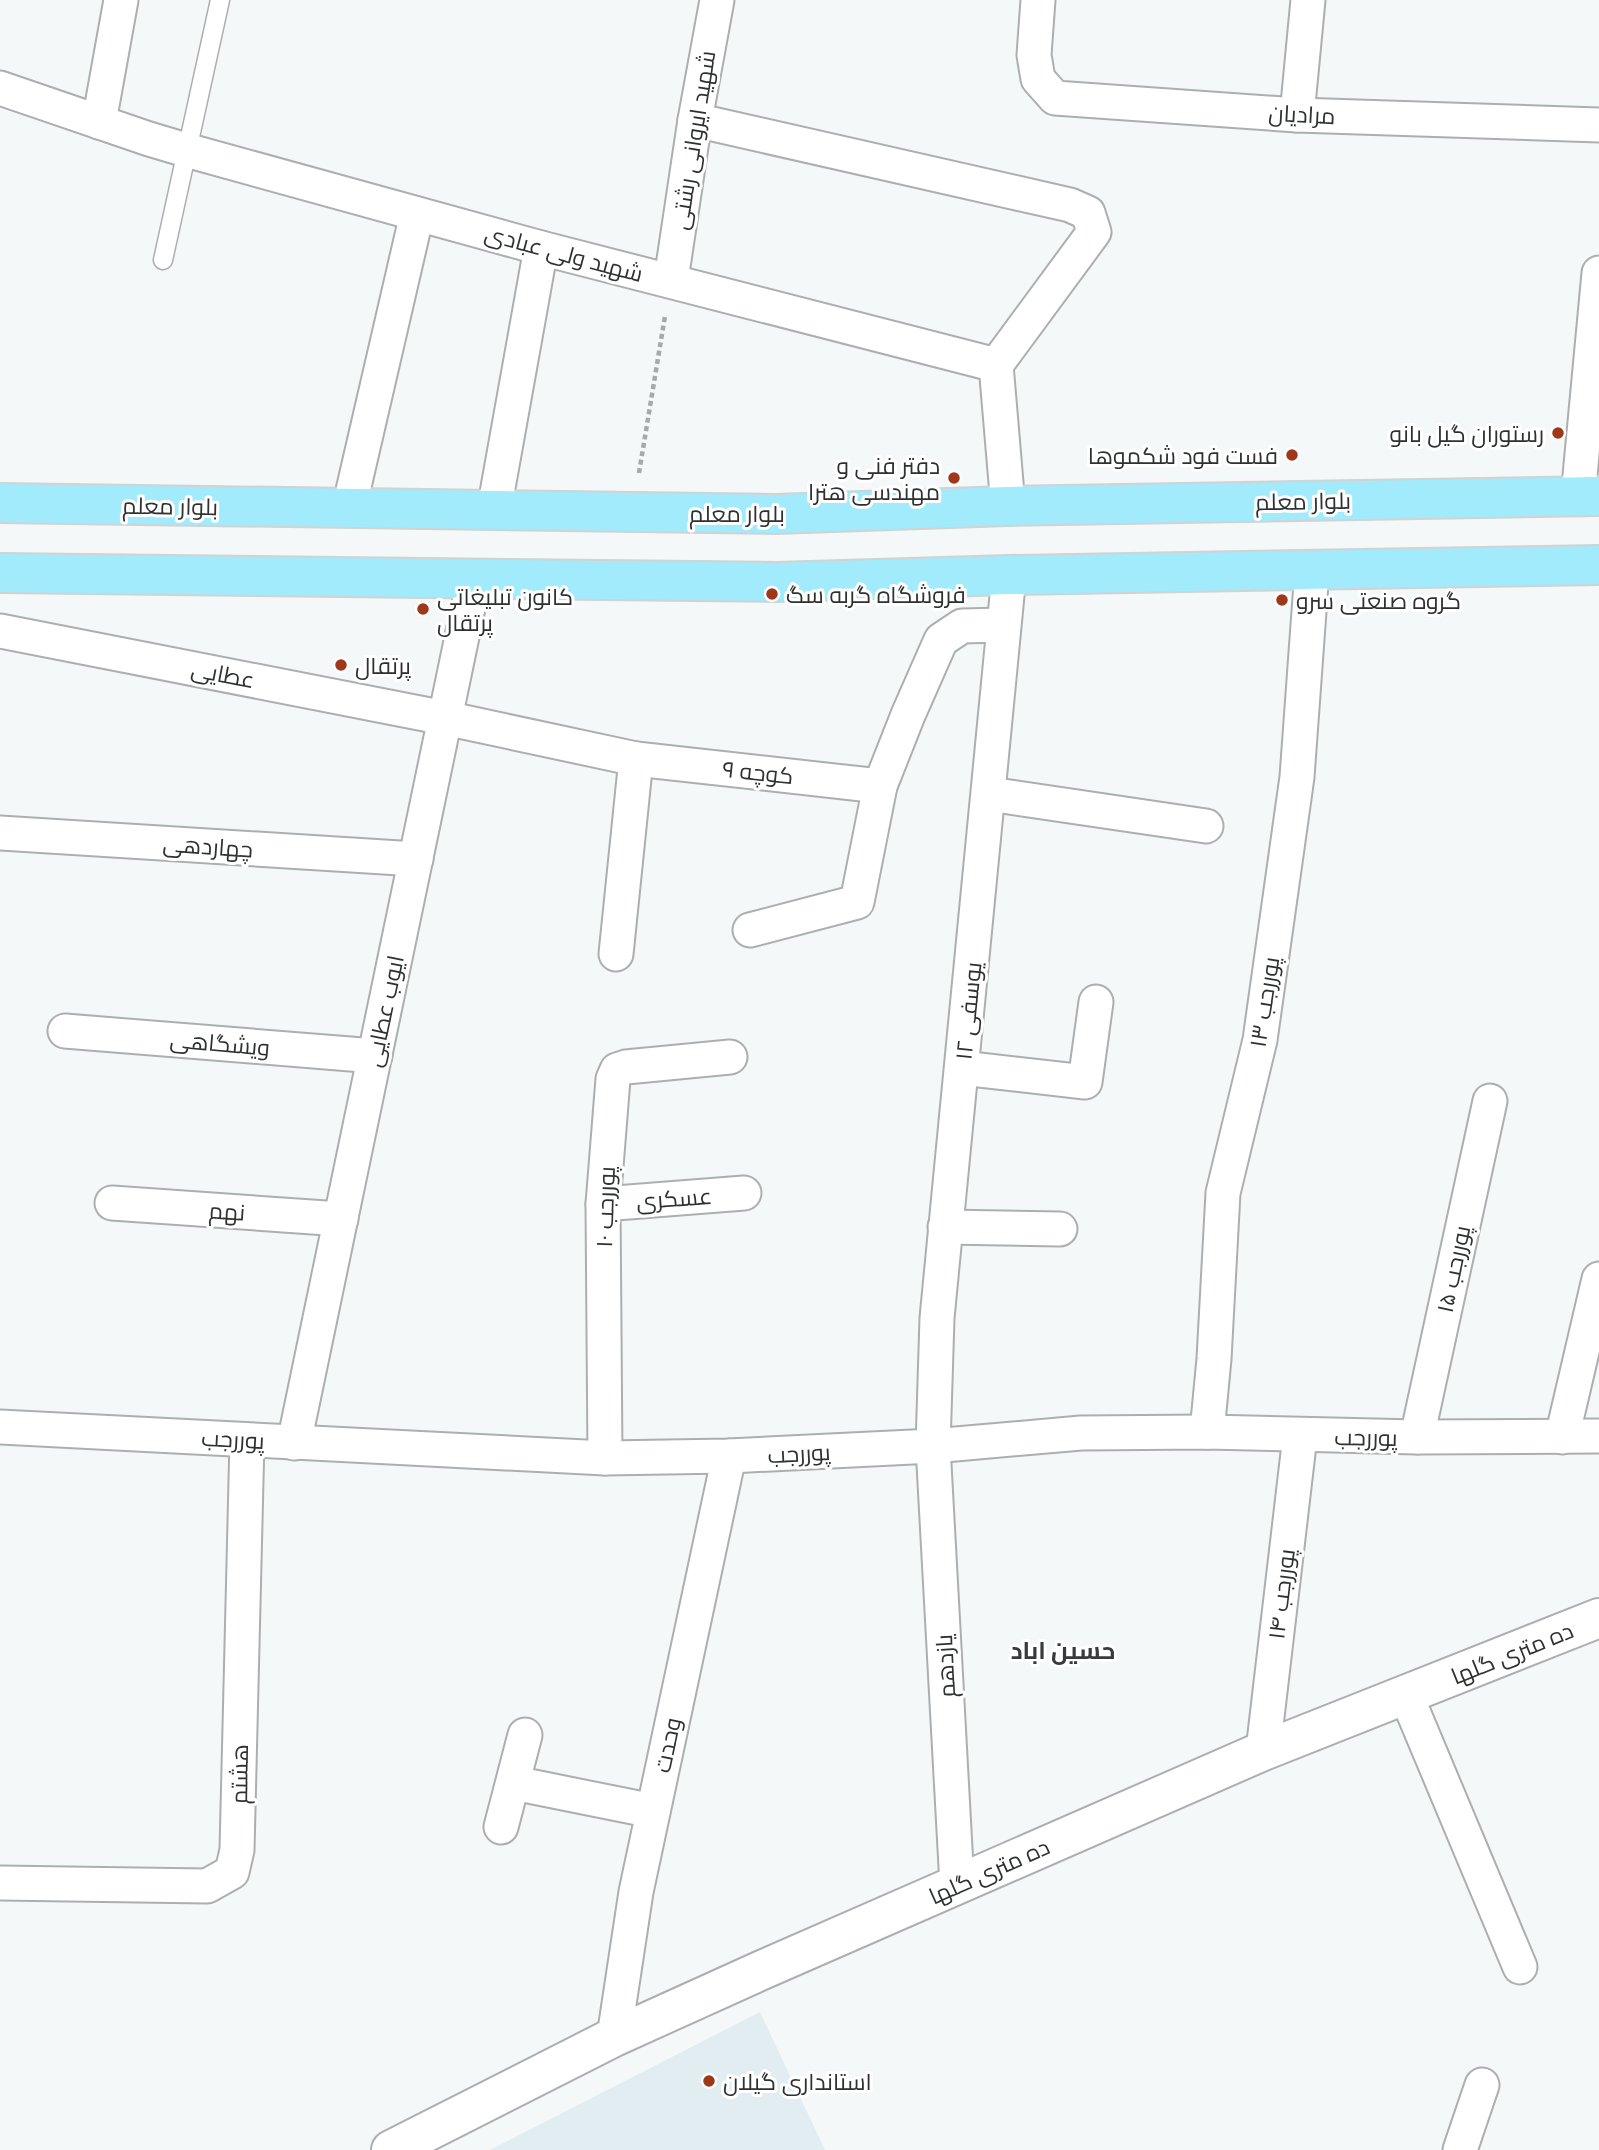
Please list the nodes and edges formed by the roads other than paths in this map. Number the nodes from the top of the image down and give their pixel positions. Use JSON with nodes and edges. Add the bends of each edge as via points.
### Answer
{"nodes":[{"id":1,"x":121,"y":0,"type":"edge"},
{"id":2,"x":220,"y":0,"type":"edge"},
{"id":3,"x":717,"y":0,"type":"edge"},
{"id":4,"x":1038,"y":0,"type":"edge"},
{"id":5,"x":1308,"y":0,"type":"edge"},
{"id":6,"x":0,"y":88,"type":"edge"},
{"id":7,"x":1297,"y":115,"type":"junction"},
{"id":8,"x":695,"y":120,"type":"junction"},
{"id":9,"x":99,"y":122,"type":"junction"},
{"id":10,"x":1599,"y":125,"type":"edge"},
{"id":11,"x":186,"y":150,"type":"junction"},
{"id":12,"x":417,"y":214,"type":"junction"},
{"id":13,"x":541,"y":248,"type":"junction"},
{"id":14,"x":163,"y":260,"type":"dead end"},
{"id":15,"x":1599,"y":273,"type":"edge"},
{"id":16,"x":671,"y":281,"type":"junction"},
{"id":17,"x":996,"y":365,"type":"junction"},
{"id":18,"x":1589,"y":496,"type":"edge"},
{"id":19,"x":0,"y":503,"type":"edge"},
{"id":20,"x":1008,"y":506,"type":"junction"},
{"id":21,"x":349,"y":508,"type":"junction"},
{"id":22,"x":494,"y":510,"type":"junction"},
{"id":23,"x":1599,"y":565,"type":"edge"},
{"id":24,"x":1312,"y":570,"type":"junction"},
{"id":25,"x":0,"y":573,"type":"edge"},
{"id":26,"x":1009,"y":575,"type":"junction"},
{"id":27,"x":474,"y":579,"type":"junction"},
{"id":28,"x":1003,"y":625,"type":"junction"},
{"id":29,"x":0,"y":631,"type":"edge"},
{"id":30,"x":445,"y":718,"type":"junction"},
{"id":31,"x":636,"y":759,"type":"junction"},
{"id":32,"x":880,"y":786,"type":"junction"},
{"id":33,"x":989,"y":794,"type":"junction"},
{"id":34,"x":1206,"y":826,"type":"dead end"},
{"id":35,"x":0,"y":833,"type":"edge"},
{"id":36,"x":416,"y":859,"type":"junction"},
{"id":37,"x":750,"y":930,"type":"dead end"},
{"id":38,"x":616,"y":954,"type":"dead end"},
{"id":39,"x":1096,"y":1002,"type":"dead end"},
{"id":40,"x":65,"y":1031,"type":"dead end"},
{"id":41,"x":375,"y":1056,"type":"junction"},
{"id":42,"x":730,"y":1057,"type":"dead end"},
{"id":43,"x":962,"y":1068,"type":"junction"},
{"id":44,"x":1490,"y":1101,"type":"dead end"},
{"id":45,"x":744,"y":1193,"type":"dead end"},
{"id":46,"x":112,"y":1203,"type":"dead end"},
{"id":47,"x":603,"y":1204,"type":"junction"},
{"id":48,"x":341,"y":1219,"type":"junction"},
{"id":49,"x":945,"y":1227,"type":"junction"},
{"id":50,"x":1060,"y":1228,"type":"dead end"},
{"id":51,"x":1599,"y":1279,"type":"edge"},
{"id":52,"x":0,"y":1427,"type":"edge"},
{"id":53,"x":1207,"y":1432,"type":"junction"},
{"id":54,"x":1300,"y":1436,"type":"junction"},
{"id":55,"x":1599,"y":1436,"type":"edge"},
{"id":56,"x":1417,"y":1437,"type":"junction"},
{"id":57,"x":1562,"y":1437,"type":"junction"},
{"id":58,"x":247,"y":1440,"type":"junction"},
{"id":59,"x":294,"y":1443,"type":"junction"},
{"id":60,"x":933,"y":1447,"type":"junction"},
{"id":61,"x":729,"y":1456,"type":"junction"},
{"id":62,"x":605,"y":1458,"type":"junction"},
{"id":63,"x":1599,"y":1618,"type":"edge"},
{"id":64,"x":1406,"y":1695,"type":"junction"},
{"id":65,"x":525,"y":1735,"type":"dead end"},
{"id":66,"x":1263,"y":1751,"type":"junction"},
{"id":67,"x":514,"y":1783,"type":"junction"},
{"id":68,"x":653,"y":1811,"type":"junction"},
{"id":69,"x":501,"y":1827,"type":"dead end"},
{"id":70,"x":0,"y":1883,"type":"edge"},
{"id":71,"x":957,"y":1885,"type":"junction"},
{"id":72,"x":1520,"y":1967,"type":"dead end"},
{"id":73,"x":614,"y":2037,"type":"junction"},
{"id":74,"x":1482,"y":2085,"type":"dead end"},
{"id":75,"x":391,"y":2150,"type":"edge"},
{"id":76,"x":1460,"y":2150,"type":"edge"}],
"edges":[{"from":1,"to":9,"type":"street"},
{"from":2,"to":11,"type":"lane"},
{"from":3,"to":8,"type":"street","name":"شهید ایروانی رشتی"},
{"from":4,"to":7,"type":"street","name":"مرادیان","via":[[1034,55],[1038,79],[1055,99]]},
{"from":5,"to":7,"type":"street"},
{"from":6,"to":9,"type":"street","name":"شهید ولی عبادی"},
{"from":7,"to":10,"type":"street","name":"مرادیان"},
{"from":8,"to":16,"type":"street","name":"شهید ایروانی رشتی"},
{"from":8,"to":17,"type":"street","via":[[1070,205],[1088,213],[1094,232]]},
{"from":9,"to":11,"type":"street","name":"شهید ولی عبادی"},
{"from":11,"to":12,"type":"street","name":"شهید ولی عبادی"},
{"from":11,"to":14,"type":"lane"},
{"from":12,"to":13,"type":"street","name":"شهید ولی عبادی"},
{"from":12,"to":21,"type":"street"},
{"from":13,"to":16,"type":"street","name":"شهید ولی عبادی"},
{"from":13,"to":22,"type":"street"},
{"from":15,"to":18,"type":"street"},
{"from":16,"to":17,"type":"street","name":"شهید ولی عبادی"},
{"from":17,"to":20,"type":"street"},
{"from":18,"to":20,"type":"main road","name":"بلوار معلم"},
{"from":19,"to":21,"type":"main road","name":"بلوار معلم"},
{"from":20,"to":22,"type":"main road","name":"بلوار معلم","via":[[775,514]]},
{"from":21,"to":22,"type":"main road","name":"بلوار معلم"},
{"from":23,"to":24,"type":"main road"},
{"from":24,"to":26,"type":"main road"},
{"from":24,"to":53,"type":"street","name":"پوررجب ۱۳","via":[[1290,832],[1260,1040],[1223,1193]]},
{"from":25,"to":27,"type":"main road"},
{"from":26,"to":27,"type":"main road","via":[[776,582]]},
{"from":26,"to":28,"type":"street","name":"یوسفی ۱۲"},
{"from":27,"to":30,"type":"street","name":"ایوب عطایی"},
{"from":28,"to":32,"type":"street","via":[[962,626],[941,640]]},
{"from":28,"to":33,"type":"street","name":"یوسفی ۱۲"},
{"from":29,"to":30,"type":"street","name":"عطایی"},
{"from":30,"to":31,"type":"street","name":"عطایی"},
{"from":30,"to":36,"type":"street","name":"ایوب عطایی"},
{"from":31,"to":32,"type":"street","name":"کوچه ۹"},
{"from":31,"to":38,"type":"street"},
{"from":32,"to":37,"type":"street","via":[[857,901]]},
{"from":33,"to":34,"type":"street"},
{"from":33,"to":43,"type":"street","name":"یوسفی ۱۲"},
{"from":35,"to":36,"type":"street","name":"چهاردهی"},
{"from":36,"to":41,"type":"street","name":"ایوب عطایی"},
{"from":39,"to":43,"type":"street","via":[[1085,1082]]},
{"from":40,"to":41,"type":"street","name":"ویشگاهی"},
{"from":41,"to":48,"type":"street","name":"ایوب عطایی"},
{"from":42,"to":47,"type":"street","name":"پوررجب ۱۰","via":[[617,1070]]},
{"from":43,"to":49,"type":"street","name":"یوسفی ۱۲"},
{"from":44,"to":56,"type":"street","name":"پوررجب ۱۵"},
{"from":45,"to":47,"type":"street","name":"عسکری"},
{"from":46,"to":48,"type":"street","name":"نهم"},
{"from":47,"to":62,"type":"street","name":"پوررجب ۱۰"},
{"from":48,"to":59,"type":"street","name":"ایوب عطایی"},
{"from":49,"to":50,"type":"street"},
{"from":49,"to":60,"type":"street","name":"یوسفی ۱۲"},
{"from":51,"to":57,"type":"street"},
{"from":52,"to":58,"type":"street","name":"پوررجب"},
{"from":53,"to":54,"type":"street","name":"پوررجب"},
{"from":53,"to":60,"type":"street","name":"پوررجب","via":[[1081,1433]]},
{"from":54,"to":56,"type":"street","name":"پوررجب"},
{"from":54,"to":66,"type":"street","name":"پوررجب ۱۴"},
{"from":55,"to":57,"type":"street","name":"پوررجب"},
{"from":56,"to":57,"type":"street","name":"پوررجب"},
{"from":58,"to":59,"type":"street","name":"پوررجب"},
{"from":58,"to":70,"type":"street","name":"هشتم","via":[[237,1850],[232,1872],[206,1886]]},
{"from":59,"to":62,"type":"street","name":"پوررجب"},
{"from":60,"to":61,"type":"street","name":"پوررجب"},
{"from":60,"to":71,"type":"street","name":"یازدهم"},
{"from":61,"to":62,"type":"street","name":"پوررجب"},
{"from":61,"to":68,"type":"street","name":"وحدت"},
{"from":63,"to":64,"type":"street","name":"ده متری گلها"},
{"from":64,"to":66,"type":"street","name":"ده متری گلها"},
{"from":64,"to":72,"type":"street"},
{"from":65,"to":67,"type":"street"},
{"from":66,"to":71,"type":"street","name":"ده متری گلها"},
{"from":67,"to":68,"type":"street"},
{"from":67,"to":69,"type":"street"},
{"from":68,"to":73,"type":"street","name":"وحدت"},
{"from":71,"to":73,"type":"street","name":"ده متری گلها"},
{"from":73,"to":75,"type":"street","name":"ده متری گلها"},
{"from":74,"to":76,"type":"street"}]}
